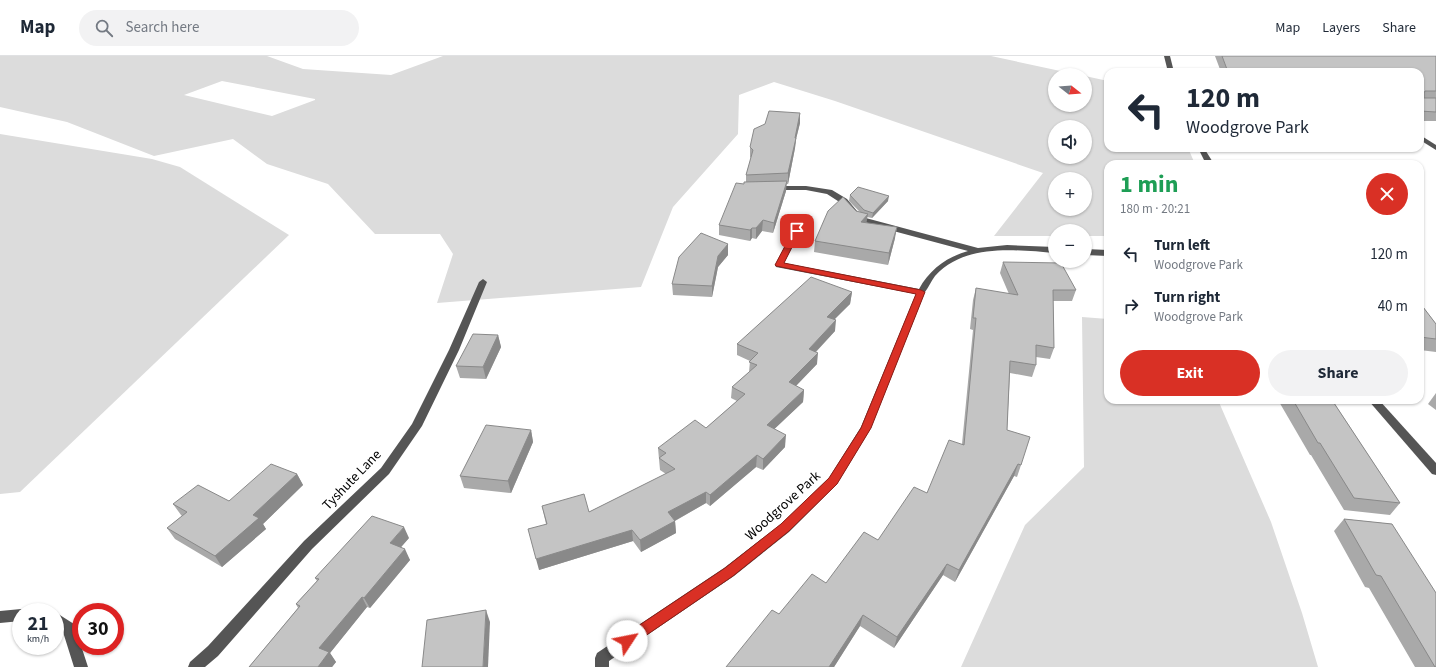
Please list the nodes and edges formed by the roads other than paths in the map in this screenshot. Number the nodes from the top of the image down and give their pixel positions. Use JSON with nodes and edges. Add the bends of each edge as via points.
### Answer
{"nodes":[{"id":1,"x":1167,"y":56,"type":"edge"},
{"id":2,"x":1170,"y":68,"type":"edge"},
{"id":3,"x":1424,"y":140,"type":"edge"},
{"id":4,"x":1436,"y":148,"type":"edge"},
{"id":5,"x":767,"y":188,"type":"edge"},
{"id":6,"x":797,"y":231,"type":"dead end"},
{"id":7,"x":976,"y":250,"type":"junction"},
{"id":8,"x":1048,"y":250,"type":"edge"},
{"id":9,"x":1092,"y":252,"type":"edge"},
{"id":10,"x":1104,"y":253,"type":"edge"},
{"id":11,"x":483,"y":282,"type":"dead end"},
{"id":12,"x":921,"y":292,"type":"junction"},
{"id":13,"x":1377,"y":404,"type":"edge"},
{"id":14,"x":1436,"y":471,"type":"edge"},
{"id":15,"x":12,"y":616,"type":"edge"},
{"id":16,"x":0,"y":617,"type":"edge"},
{"id":17,"x":64,"y":624,"type":"edge"},
{"id":18,"x":602,"y":662,"type":"edge"},
{"id":19,"x":81,"y":667,"type":"edge"},
{"id":20,"x":195,"y":667,"type":"edge"}],
"edges":[{"from":1,"to":2,"type":"street"},
{"from":3,"to":4,"type":"street"},
{"from":5,"to":7,"type":"street","via":[[806,188],[829,192],[844,201],[859,219]]},
{"from":6,"to":12,"type":"street","via":[[779,265]]},
{"from":7,"to":8,"type":"street","name":"Woodgrove Park","via":[[1005,247]]},
{"from":7,"to":12,"type":"street","name":"Woodgrove Park","via":[[963,254],[933,273]]},
{"from":9,"to":10,"type":"street"},
{"from":11,"to":20,"type":"street","name":"Tyshute Lane","via":[[417,426],[385,470],[308,545],[213,651]]},
{"from":12,"to":18,"type":"street","name":"Woodgrove Park","via":[[866,428],[833,481],[785,528],[729,572]]},
{"from":13,"to":14,"type":"street"},
{"from":15,"to":16,"type":"street"},
{"from":17,"to":19,"type":"street","via":[[69,628]]}]}
